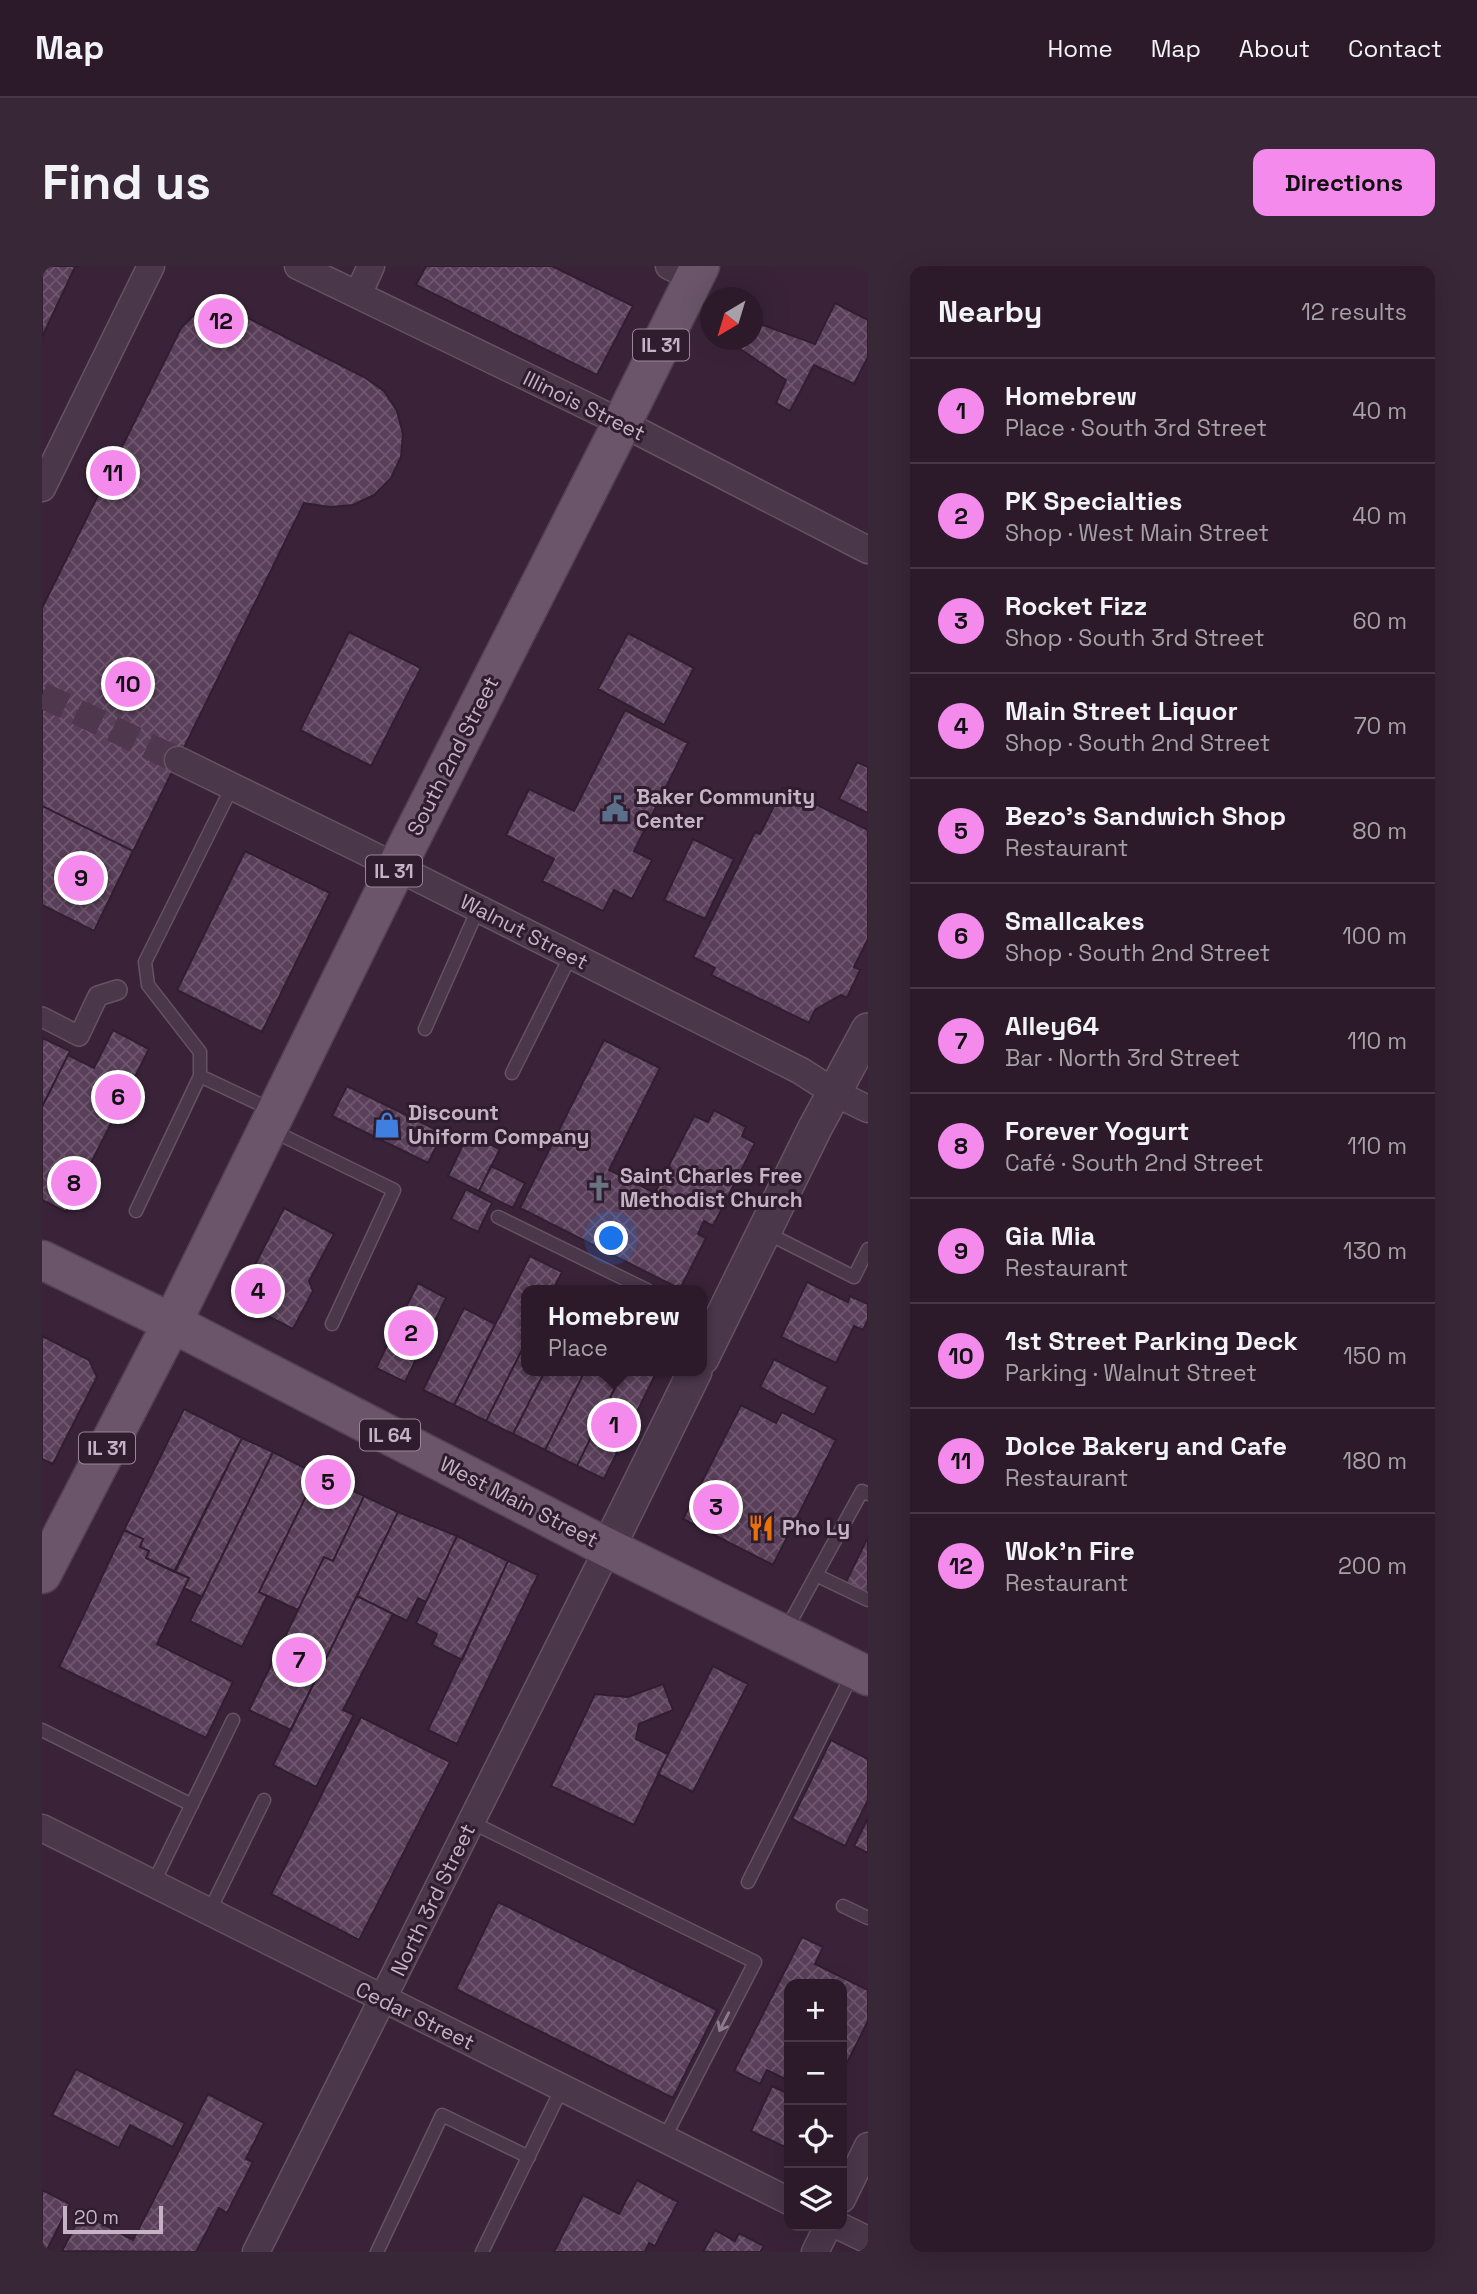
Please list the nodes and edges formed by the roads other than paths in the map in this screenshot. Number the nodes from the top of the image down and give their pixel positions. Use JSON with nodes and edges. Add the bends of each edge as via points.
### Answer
{"nodes":[{"id":1,"x":151,"y":266,"type":"edge"},
{"id":2,"x":298,"y":266,"type":"edge"},
{"id":3,"x":371,"y":266,"type":"edge"},
{"id":4,"x":687,"y":270,"type":"edge"},
{"id":5,"x":358,"y":295,"type":"junction"},
{"id":6,"x":622,"y":424,"type":"junction"},
{"id":7,"x":42,"y":488,"type":"edge"},
{"id":8,"x":868,"y":550,"type":"edge"},
{"id":9,"x":177,"y":760,"type":"tunnel mouth"},
{"id":10,"x":232,"y":787,"type":"junction"},
{"id":11,"x":396,"y":868,"type":"junction"},
{"id":12,"x":478,"y":909,"type":"junction"},
{"id":13,"x":571,"y":956,"type":"junction"},
{"id":14,"x":117,"y":990,"type":"dead end"},
{"id":15,"x":42,"y":1017,"type":"edge"},
{"id":16,"x":425,"y":1028,"type":"dead end"},
{"id":17,"x":868,"y":1030,"type":"edge"},
{"id":18,"x":512,"y":1073,"type":"dead end"},
{"id":19,"x":200,"y":1076,"type":"junction"},
{"id":20,"x":835,"y":1093,"type":"junction"},
{"id":21,"x":868,"y":1109,"type":"edge"},
{"id":22,"x":272,"y":1120,"type":"junction"},
{"id":23,"x":136,"y":1211,"type":"dead end"},
{"id":24,"x":498,"y":1217,"type":"dead end"},
{"id":25,"x":764,"y":1231,"type":"junction"},
{"id":26,"x":868,"y":1250,"type":"edge"},
{"id":27,"x":42,"y":1260,"type":"edge"},
{"id":28,"x":637,"y":1285,"type":"edge"},
{"id":29,"x":172,"y":1323,"type":"junction"},
{"id":30,"x":332,"y":1324,"type":"dead end"},
{"id":31,"x":707,"y":1343,"type":"edge"},
{"id":32,"x":693,"y":1376,"type":"edge"},
{"id":33,"x":868,"y":1494,"type":"edge"},
{"id":34,"x":608,"y":1548,"type":"junction"},
{"id":35,"x":42,"y":1574,"type":"edge"},
{"id":36,"x":817,"y":1575,"type":"junction"},
{"id":37,"x":868,"y":1600,"type":"edge"},
{"id":38,"x":784,"y":1634,"type":"junction"},
{"id":39,"x":861,"y":1673,"type":"edge"},
{"id":40,"x":233,"y":1720,"type":"dead end"},
{"id":41,"x":42,"y":1730,"type":"edge"},
{"id":42,"x":264,"y":1800,"type":"dead end"},
{"id":43,"x":192,"y":1805,"type":"junction"},
{"id":44,"x":471,"y":1822,"type":"junction"},
{"id":45,"x":42,"y":1828,"type":"edge"},
{"id":46,"x":748,"y":1882,"type":"dead end"},
{"id":47,"x":152,"y":1884,"type":"junction"},
{"id":48,"x":843,"y":1906,"type":"dead end"},
{"id":49,"x":208,"y":1912,"type":"junction"},
{"id":50,"x":868,"y":1918,"type":"edge"},
{"id":51,"x":383,"y":2000,"type":"junction"},
{"id":52,"x":562,"y":2088,"type":"junction"},
{"id":53,"x":664,"y":2139,"type":"junction"},
{"id":54,"x":868,"y":2146,"type":"edge"},
{"id":55,"x":529,"y":2157,"type":"junction"},
{"id":56,"x":847,"y":2189,"type":"edge"},
{"id":57,"x":784,"y":2199,"type":"edge"},
{"id":58,"x":847,"y":2230,"type":"edge"},
{"id":59,"x":826,"y":2231,"type":"edge"},
{"id":60,"x":868,"y":2240,"type":"edge"},
{"id":61,"x":256,"y":2252,"type":"edge"},
{"id":62,"x":377,"y":2252,"type":"edge"},
{"id":63,"x":482,"y":2252,"type":"edge"},
{"id":64,"x":815,"y":2252,"type":"edge"}],
"edges":[{"from":1,"to":7,"type":"street"},
{"from":2,"to":5,"type":"street","name":"Illinois Street"},
{"from":3,"to":5,"type":"street"},
{"from":4,"to":6,"type":"main road","name":"South 2nd Street","number":"IL 31"},
{"from":5,"to":6,"type":"street","name":"Illinois Street"},
{"from":6,"to":8,"type":"street","name":"Illinois Street"},
{"from":6,"to":11,"type":"main road","name":"South 2nd Street","number":"IL 31"},
{"from":9,"to":10,"type":"street","name":"Walnut Street"},
{"from":10,"to":11,"type":"street","name":"Walnut Street"},
{"from":10,"to":19,"type":"lane","via":[[145,962],[148,985],[200,1052]]},
{"from":11,"to":12,"type":"street","name":"Walnut Street"},
{"from":11,"to":22,"type":"main road","name":"South 2nd Street","number":"IL 31"},
{"from":12,"to":13,"type":"street","name":"Walnut Street"},
{"from":12,"to":16,"type":"lane"},
{"from":13,"to":18,"type":"lane"},
{"from":13,"to":20,"type":"street","name":"Walnut Street","via":[[801,1071]]},
{"from":14,"to":15,"type":"street","via":[[98,996],[79,1036]]},
{"from":17,"to":20,"type":"street"},
{"from":19,"to":22,"type":"lane"},
{"from":19,"to":23,"type":"lane"},
{"from":20,"to":21,"type":"street","name":"Walnut Street"},
{"from":20,"to":25,"type":"street"},
{"from":22,"to":29,"type":"main road","name":"South 2nd Street","number":"IL 31"},
{"from":22,"to":30,"type":"lane","via":[[394,1190]]},
{"from":24,"to":28,"type":"lane"},
{"from":25,"to":26,"type":"lane","via":[[854,1277]]},
{"from":25,"to":31,"type":"street"},
{"from":27,"to":29,"type":"main road","number":"IL 64"},
{"from":29,"to":34,"type":"main road","name":"West Main Street","number":"IL 64"},
{"from":29,"to":35,"type":"main road","number":"IL 31"},
{"from":32,"to":34,"type":"street"},
{"from":33,"to":36,"type":"lane","via":[[862,1491]]},
{"from":34,"to":38,"type":"main road","name":"West Main Street","number":"IL 64"},
{"from":34,"to":44,"type":"street","name":"North 3rd Street"},
{"from":36,"to":37,"type":"lane"},
{"from":36,"to":38,"type":"lane"},
{"from":38,"to":39,"type":"main road","name":"West Main Street","number":"IL 64"},
{"from":39,"to":46,"type":"lane"},
{"from":40,"to":43,"type":"lane"},
{"from":41,"to":43,"type":"lane"},
{"from":42,"to":49,"type":"lane"},
{"from":43,"to":47,"type":"lane"},
{"from":44,"to":51,"type":"street","name":"North 3rd Street"},
{"from":44,"to":53,"type":"lane","one_way":true,"via":[[755,1962]]},
{"from":45,"to":47,"type":"street","name":"Cedar Street"},
{"from":47,"to":49,"type":"street","name":"Cedar Street"},
{"from":48,"to":50,"type":"lane"},
{"from":49,"to":51,"type":"street","name":"Cedar Street"},
{"from":51,"to":52,"type":"street","name":"Cedar Street"},
{"from":51,"to":61,"type":"street","name":"North 3rd Street"},
{"from":52,"to":53,"type":"street","name":"Cedar Street"},
{"from":52,"to":55,"type":"lane"},
{"from":53,"to":57,"type":"street","name":"Cedar Street"},
{"from":54,"to":56,"type":"street"},
{"from":55,"to":62,"type":"lane","via":[[442,2115]]},
{"from":55,"to":63,"type":"lane"},
{"from":58,"to":60,"type":"street"},
{"from":59,"to":64,"type":"street"}]}
